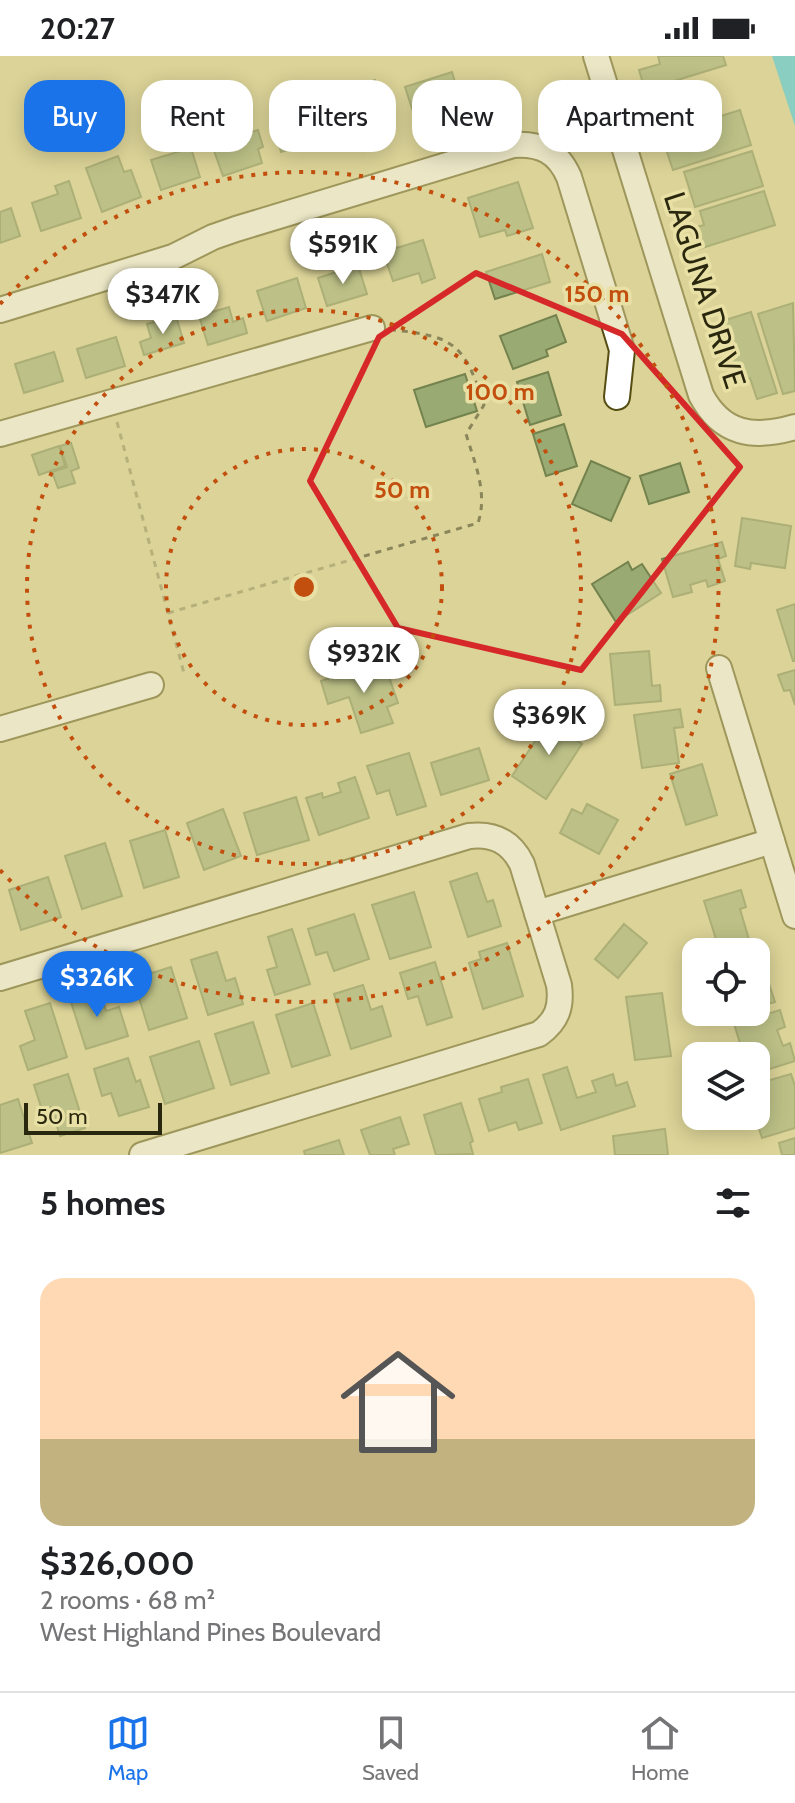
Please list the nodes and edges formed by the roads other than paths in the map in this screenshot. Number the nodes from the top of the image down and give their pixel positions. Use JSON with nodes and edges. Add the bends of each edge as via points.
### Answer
{"nodes":[{"id":1,"x":596,"y":56,"type":"edge"},
{"id":2,"x":0,"y":310,"type":"edge"},
{"id":3,"x":372,"y":328,"type":"road end"},
{"id":4,"x":617,"y":397,"type":"dead end"},
{"id":5,"x":795,"y":427,"type":"edge"},
{"id":6,"x":0,"y":434,"type":"edge"},
{"id":7,"x":719,"y":668,"type":"dead end"},
{"id":8,"x":151,"y":685,"type":"dead end"},
{"id":9,"x":0,"y":729,"type":"edge"},
{"id":10,"x":772,"y":841,"type":"junction"},
{"id":11,"x":537,"y":913,"type":"junction"},
{"id":12,"x":795,"y":916,"type":"edge"},
{"id":13,"x":0,"y":978,"type":"edge"},
{"id":14,"x":142,"y":1155,"type":"edge"}],
"edges":[{"from":1,"to":5,"type":"street","name":"LAGUNA DRIVE","via":[[707,407],[739,431],[766,434]]},
{"from":2,"to":4,"type":"street","via":[[173,257],[236,229],[528,144],[554,153],[569,177],[622,350]]},
{"from":3,"to":6,"type":"street"},
{"from":7,"to":10,"type":"street"},
{"from":8,"to":9,"type":"street"},
{"from":10,"to":11,"type":"street"},
{"from":10,"to":12,"type":"street"},
{"from":11,"to":13,"type":"street","via":[[516,852],[507,842],[483,834]]},
{"from":11,"to":14,"type":"street","via":[[561,999],[557,1015],[539,1034]]}]}
